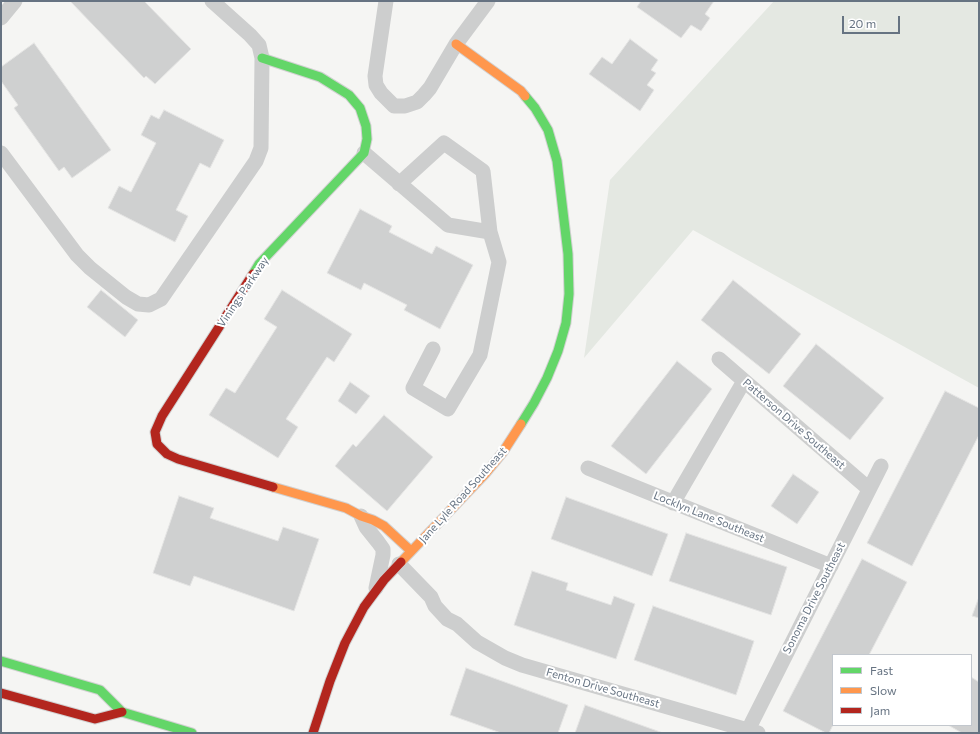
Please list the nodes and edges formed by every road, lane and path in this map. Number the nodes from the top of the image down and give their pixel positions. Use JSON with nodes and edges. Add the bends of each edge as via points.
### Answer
{"nodes":[{"id":1,"x":15,"y":1,"type":"edge"},
{"id":2,"x":212,"y":1,"type":"edge"},
{"id":3,"x":386,"y":1,"type":"edge"},
{"id":4,"x":488,"y":1,"type":"edge"},
{"id":5,"x":1,"y":18,"type":"edge"},
{"id":6,"x":456,"y":44,"type":"junction"},
{"id":7,"x":262,"y":58,"type":"junction"},
{"id":8,"x":364,"y":153,"type":"junction"},
{"id":9,"x":1,"y":154,"type":"edge"},
{"id":10,"x":399,"y":184,"type":"junction"},
{"id":11,"x":490,"y":232,"type":"junction"},
{"id":12,"x":433,"y":349,"type":"dead end"},
{"id":13,"x":719,"y":359,"type":"dead end"},
{"id":14,"x":744,"y":381,"type":"junction"},
{"id":15,"x":881,"y":466,"type":"dead end"},
{"id":16,"x":588,"y":468,"type":"dead end"},
{"id":17,"x":869,"y":490,"type":"junction"},
{"id":18,"x":673,"y":503,"type":"junction"},
{"id":19,"x":361,"y":516,"type":"junction"},
{"id":20,"x":411,"y":551,"type":"junction"},
{"id":21,"x":399,"y":564,"type":"junction"},
{"id":22,"x":831,"y":566,"type":"junction"},
{"id":23,"x":375,"y":592,"type":"junction"},
{"id":24,"x":1,"y":661,"type":"edge"},
{"id":25,"x":1,"y":693,"type":"edge"},
{"id":26,"x":122,"y":712,"type":"junction"},
{"id":27,"x":753,"y":732,"type":"edge"},
{"id":28,"x":192,"y":733,"type":"edge"},
{"id":29,"x":313,"y":733,"type":"edge"}],
"edges":[{"from":1,"to":5,"type":"street"},
{"from":2,"to":7,"type":"street","via":[[259,45]]},
{"from":3,"to":6,"type":"street","via":[[375,76],[376,85],[381,93],[394,106],[417,102],[430,88]]},
{"from":4,"to":6,"type":"street"},
{"from":6,"to":20,"type":"street","name":"Jane Lyle Road Southeast","via":[[520,91],[535,108],[548,130],[557,161],[568,254],[569,294],[566,323],[558,351],[547,378],[520,428],[484,474]]},
{"from":7,"to":8,"type":"street","via":[[320,77],[349,96],[360,108],[366,126],[368,139]]},
{"from":7,"to":9,"type":"street","via":[[262,134],[261,148],[256,161],[170,288],[161,299],[149,305],[138,304],[126,297],[77,255]]},
{"from":8,"to":10,"type":"street"},
{"from":8,"to":19,"type":"street","name":"Vinings Parkway","via":[[259,264],[162,416],[155,432],[157,444],[167,454],[178,459],[329,502]]},
{"from":10,"to":11,"type":"street","via":[[448,225]]},
{"from":10,"to":11,"type":"street","via":[[444,143],[483,171]]},
{"from":11,"to":12,"type":"street","via":[[499,262],[480,355],[448,409],[413,388]]},
{"from":13,"to":14,"type":"street","name":"Patterson Drive Southeast"},
{"from":14,"to":17,"type":"street","name":"Patterson Drive Southeast"},
{"from":14,"to":18,"type":"street"},
{"from":15,"to":17,"type":"street","name":"Sonoma Drive Southeast"},
{"from":16,"to":18,"type":"street","name":"Locklyn Lane Southeast"},
{"from":17,"to":22,"type":"street","name":"Sonoma Drive Southeast"},
{"from":18,"to":22,"type":"street","name":"Locklyn Lane Southeast"},
{"from":19,"to":20,"type":"street","name":"Vinings Parkway","via":[[384,526]]},
{"from":19,"to":23,"type":"street","via":[[383,549]]},
{"from":20,"to":21,"type":"street","name":"Jane Lyle Road Southeast"},
{"from":21,"to":23,"type":"street","name":"Jane Lyle Road Southeast"},
{"from":21,"to":27,"type":"street","name":"Fenton Drive Southeast","via":[[431,597],[446,618],[489,650],[522,665]]},
{"from":22,"to":27,"type":"street","name":"Sonoma Drive Southeast"},
{"from":23,"to":29,"type":"street","name":"Jane Lyle Road Southeast","via":[[345,643]]},
{"from":24,"to":26,"type":"street","via":[[100,690]]},
{"from":25,"to":26,"type":"street","via":[[95,719]]},
{"from":26,"to":28,"type":"street"}]}
